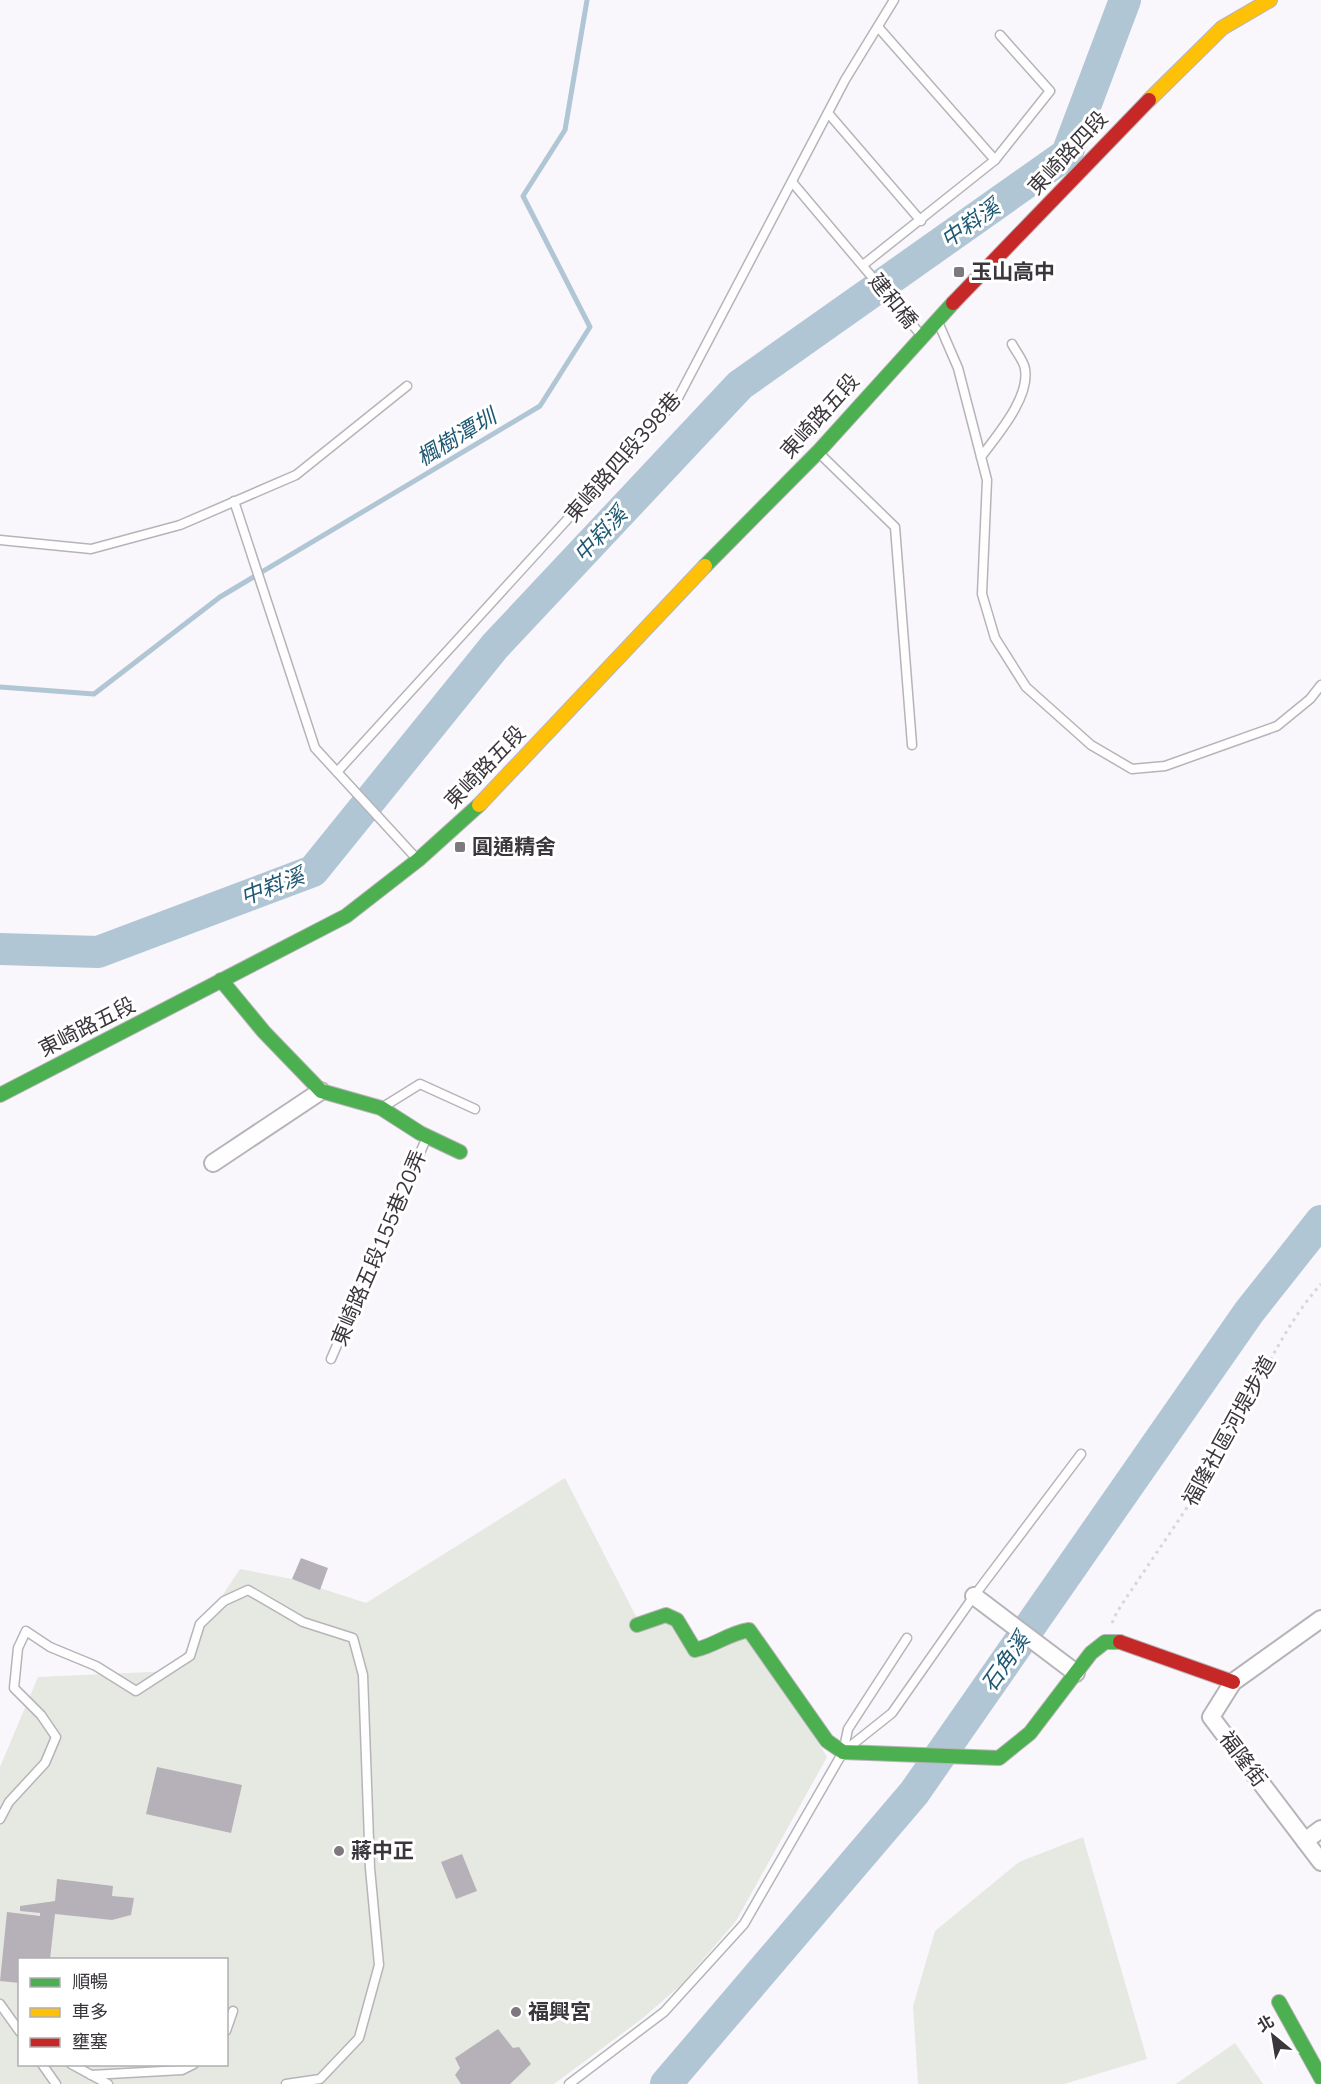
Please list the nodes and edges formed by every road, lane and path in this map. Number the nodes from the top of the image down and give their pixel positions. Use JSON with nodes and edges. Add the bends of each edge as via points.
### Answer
{"nodes":[{"id":1,"x":894,"y":0,"type":"edge"},
{"id":2,"x":1270,"y":0,"type":"edge"},
{"id":3,"x":878,"y":27,"type":"junction"},
{"id":4,"x":1000,"y":35,"type":"dead end"},
{"id":5,"x":828,"y":113,"type":"junction"},
{"id":6,"x":995,"y":160,"type":"junction"},
{"id":7,"x":792,"y":182,"type":"junction"},
{"id":8,"x":921,"y":220,"type":"junction"},
{"id":9,"x":863,"y":266,"type":"junction"},
{"id":10,"x":938,"y":322,"type":"junction"},
{"id":11,"x":922,"y":337,"type":"junction"},
{"id":12,"x":1012,"y":344,"type":"dead end"},
{"id":13,"x":908,"y":350,"type":"joint"},
{"id":14,"x":406,"y":386,"type":"dead end"},
{"id":15,"x":818,"y":452,"type":"junction"},
{"id":16,"x":981,"y":457,"type":"junction"},
{"id":17,"x":234,"y":501,"type":"junction"},
{"id":18,"x":0,"y":540,"type":"edge"},
{"id":19,"x":1321,"y":685,"type":"edge"},
{"id":20,"x":912,"y":745,"type":"dead end"},
{"id":21,"x":337,"y":772,"type":"junction"},
{"id":22,"x":418,"y":860,"type":"junction"},
{"id":23,"x":221,"y":981,"type":"junction"},
{"id":24,"x":321,"y":1091,"type":"junction"},
{"id":25,"x":0,"y":1095,"type":"edge"},
{"id":26,"x":381,"y":1108,"type":"junction"},
{"id":27,"x":475,"y":1109,"type":"dead end"},
{"id":28,"x":427,"y":1136,"type":"junction"},
{"id":29,"x":460,"y":1152,"type":"dead end"},
{"id":30,"x":213,"y":1163,"type":"dead end"},
{"id":31,"x":1321,"y":1284,"type":"edge"},
{"id":32,"x":332,"y":1359,"type":"dead end"},
{"id":33,"x":1081,"y":1454,"type":"dead end"},
{"id":34,"x":974,"y":1596,"type":"junction"},
{"id":35,"x":1321,"y":1619,"type":"edge"},
{"id":36,"x":637,"y":1625,"type":"dead end"},
{"id":37,"x":907,"y":1638,"type":"dead end"},
{"id":38,"x":1105,"y":1642,"type":"junction"},
{"id":39,"x":1076,"y":1673,"type":"junction"},
{"id":40,"x":1233,"y":1682,"type":"junction"},
{"id":41,"x":843,"y":1752,"type":"junction"},
{"id":42,"x":0,"y":1819,"type":"edge"},
{"id":43,"x":1321,"y":1829,"type":"edge"},
{"id":44,"x":1305,"y":1841,"type":"junction"},
{"id":45,"x":1321,"y":1862,"type":"edge"},
{"id":46,"x":1279,"y":2002,"type":"dead end"},
{"id":47,"x":0,"y":2004,"type":"edge"},
{"id":48,"x":232,"y":2012,"type":"dead end"},
{"id":49,"x":18,"y":2019,"type":"edge"},
{"id":50,"x":228,"y":2025,"type":"edge"},
{"id":51,"x":18,"y":2029,"type":"edge"},
{"id":52,"x":43,"y":2066,"type":"edge"},
{"id":53,"x":75,"y":2066,"type":"edge"},
{"id":54,"x":190,"y":2066,"type":"edge"},
{"id":55,"x":91,"y":2075,"type":"junction"},
{"id":56,"x":1321,"y":2078,"type":"edge"},
{"id":57,"x":56,"y":2084,"type":"edge"},
{"id":58,"x":108,"y":2084,"type":"edge"},
{"id":59,"x":286,"y":2084,"type":"edge"},
{"id":60,"x":569,"y":2084,"type":"edge"}],
"edges":[{"from":1,"to":3,"type":"lane","name":"東崎路四段398巷"},
{"from":2,"to":10,"type":"street","name":"東崎路四段","via":[[1222,28],[1201,47]]},
{"from":3,"to":5,"type":"lane","name":"東崎路四段398巷"},
{"from":3,"to":6,"type":"lane"},
{"from":4,"to":6,"type":"lane","via":[[1050,91]]},
{"from":5,"to":7,"type":"lane","name":"東崎路四段398巷"},
{"from":5,"to":8,"type":"lane"},
{"from":6,"to":8,"type":"lane"},
{"from":7,"to":9,"type":"lane","name":"建和橋"},
{"from":7,"to":21,"type":"lane","name":"東崎路四段398巷","via":[[678,398]]},
{"from":8,"to":9,"type":"lane"},
{"from":9,"to":11,"type":"lane","name":"建和橋"},
{"from":10,"to":11,"type":"street","name":"東崎路四段"},
{"from":10,"to":16,"type":"lane","via":[[958,368]]},
{"from":11,"to":13,"type":"street","name":"東崎路四段"},
{"from":12,"to":16,"type":"lane","via":[[1025,367],[1026,381],[1012,415]]},
{"from":13,"to":15,"type":"street","name":"東崎路五段"},
{"from":14,"to":17,"type":"lane","via":[[296,475]]},
{"from":15,"to":20,"type":"lane","via":[[895,527]]},
{"from":15,"to":22,"type":"street","name":"東崎路五段","via":[[486,799]]},
{"from":16,"to":19,"type":"lane","via":[[987,480],[982,594],[995,638],[1026,687],[1091,745],[1132,769],[1165,766],[1277,726]]},
{"from":17,"to":18,"type":"lane","via":[[180,525],[91,549]]},
{"from":17,"to":21,"type":"lane","via":[[315,748]]},
{"from":21,"to":22,"type":"lane"},
{"from":22,"to":23,"type":"street","name":"東崎路五段","via":[[346,916]]},
{"from":23,"to":24,"type":"street"},
{"from":23,"to":25,"type":"street","name":"東崎路五段"},
{"from":24,"to":26,"type":"street"},
{"from":24,"to":30,"type":"street"},
{"from":26,"to":27,"type":"lane","via":[[420,1084]]},
{"from":26,"to":28,"type":"street"},
{"from":28,"to":29,"type":"street"},
{"from":28,"to":32,"type":"lane","name":"東崎路五段155巷20弄"},
{"from":31,"to":38,"type":"path","name":"福隆社區河堤步道","via":[[1304,1303],[1269,1359],[1234,1431],[1117,1612]]},
{"from":33,"to":34,"type":"lane"},
{"from":34,"to":39,"type":"street"},
{"from":34,"to":41,"type":"lane","via":[[892,1713]]},
{"from":35,"to":40,"type":"street","name":"福隆街"},
{"from":36,"to":41,"type":"street","via":[[666,1615],[677,1620],[694,1650],[710,1648],[735,1630],[749,1630],[827,1741]]},
{"from":37,"to":41,"type":"lane","via":[[848,1729]]},
{"from":38,"to":39,"type":"street"},
{"from":38,"to":40,"type":"street","via":[[1123,1642]]},
{"from":39,"to":41,"type":"street","via":[[1030,1732],[999,1758]]},
{"from":40,"to":44,"type":"street","name":"福隆街","via":[[1211,1717]]},
{"from":41,"to":60,"type":"lane","via":[[744,1924],[664,2012]]},
{"from":42,"to":59,"type":"lane","via":[[9,1802],[45,1763],[56,1737],[14,1688],[18,1648],[26,1631],[136,1690],[190,1656],[200,1624],[224,1601],[248,1590],[303,1622],[353,1638],[363,1675],[370,1868],[379,1965],[358,2038],[320,2079]]},
{"from":43,"to":44,"type":"street"},
{"from":44,"to":45,"type":"street","name":"福隆街"},
{"from":46,"to":56,"type":"street"},
{"from":47,"to":49,"type":"lane"},
{"from":47,"to":51,"type":"lane"},
{"from":48,"to":50,"type":"lane"},
{"from":52,"to":57,"type":"lane"},
{"from":53,"to":55,"type":"lane"},
{"from":54,"to":55,"type":"lane","via":[[182,2070]]},
{"from":55,"to":58,"type":"lane"}]}
